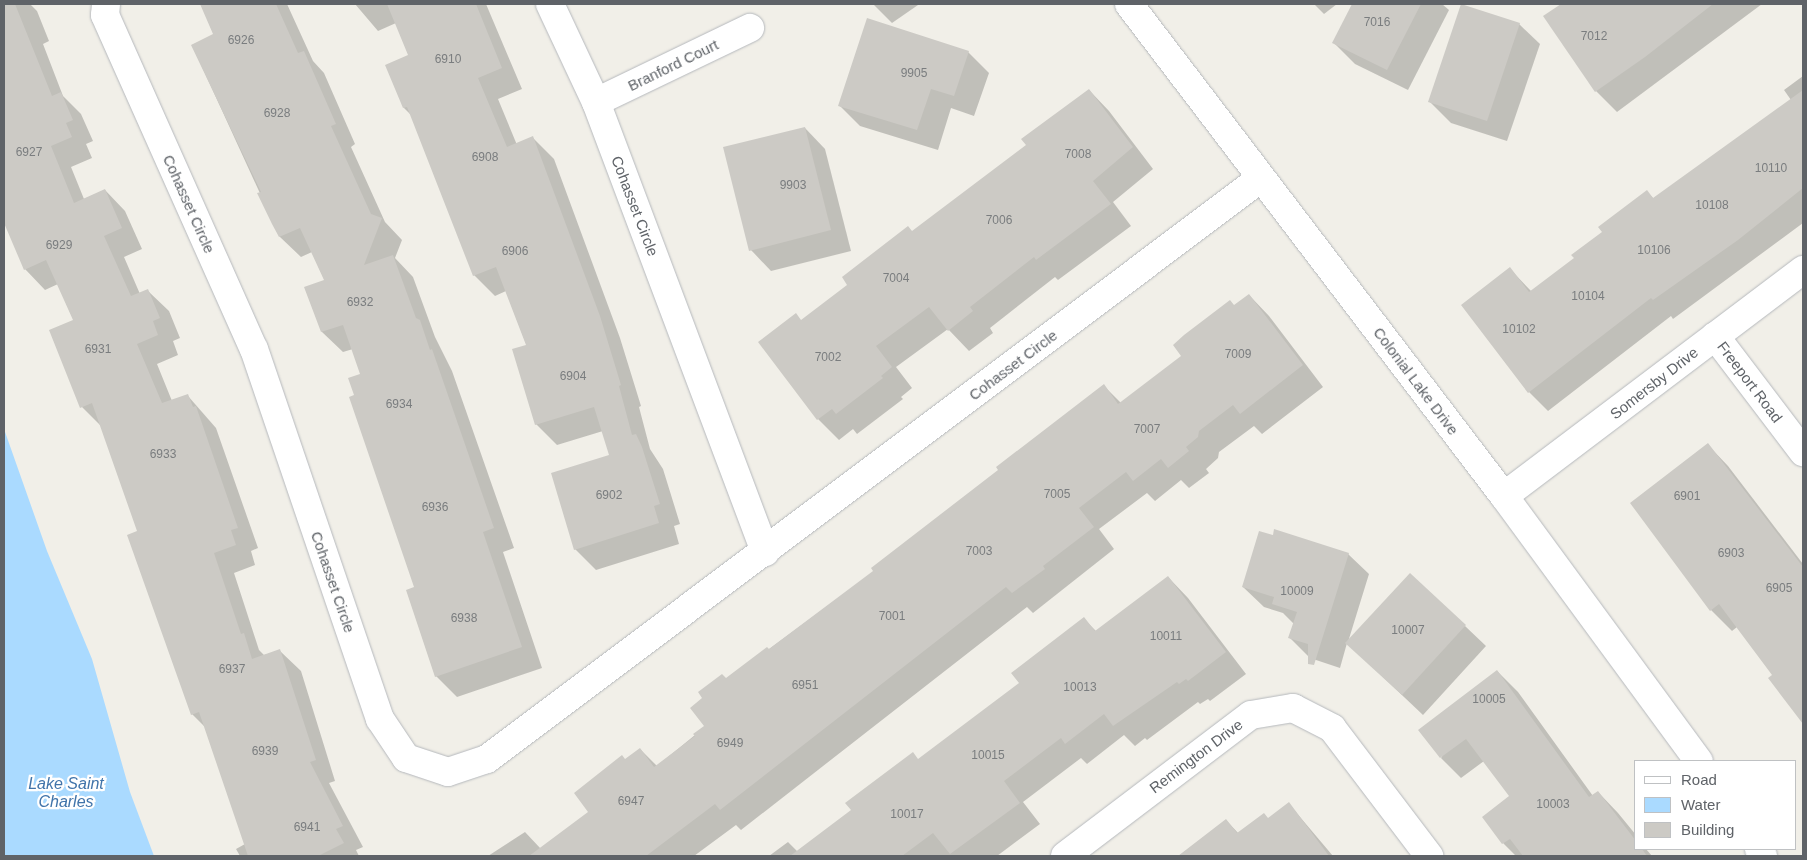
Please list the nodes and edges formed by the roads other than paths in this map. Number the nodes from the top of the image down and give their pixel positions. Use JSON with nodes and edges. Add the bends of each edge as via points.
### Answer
{"nodes":[{"id":1,"x":106,"y":4,"type":"edge"},
{"id":2,"x":550,"y":4,"type":"edge"},
{"id":3,"x":1129,"y":4,"type":"edge"},
{"id":4,"x":750,"y":28,"type":"dead end"},
{"id":5,"x":596,"y":102,"type":"junction"},
{"id":6,"x":1261,"y":178,"type":"junction"},
{"id":7,"x":1803,"y":270,"type":"edge"},
{"id":8,"x":1715,"y":336,"type":"junction"},
{"id":9,"x":1803,"y":452,"type":"edge"},
{"id":10,"x":1504,"y":496,"type":"junction"},
{"id":11,"x":765,"y":552,"type":"junction"},
{"id":12,"x":1698,"y":760,"type":"edge"},
{"id":13,"x":1065,"y":856,"type":"edge"},
{"id":14,"x":1429,"y":856,"type":"edge"}],
"edges":[{"from":1,"to":11,"type":"street","name":"Cohasset Circle","via":[[105,15],[254,349],[380,720],[406,758],[448,772],[487,759]]},
{"from":2,"to":5,"type":"street","name":"Cohasset Circle"},
{"from":3,"to":6,"type":"street","name":"Colonial Lake Drive"},
{"from":4,"to":5,"type":"street","name":"Branford Court"},
{"from":5,"to":11,"type":"street","name":"Cohasset Circle"},
{"from":6,"to":10,"type":"street","name":"Colonial Lake Drive"},
{"from":6,"to":11,"type":"street","name":"Cohasset Circle"},
{"from":7,"to":8,"type":"street","name":"Somersby Drive"},
{"from":8,"to":9,"type":"street","name":"Freeport Road"},
{"from":8,"to":10,"type":"street","name":"Somersby Drive"},
{"from":10,"to":12,"type":"street","name":"Colonial Lake Drive"},
{"from":13,"to":14,"type":"street","name":"Remington Drive","via":[[1251,715],[1293,708],[1332,728]]}]}
